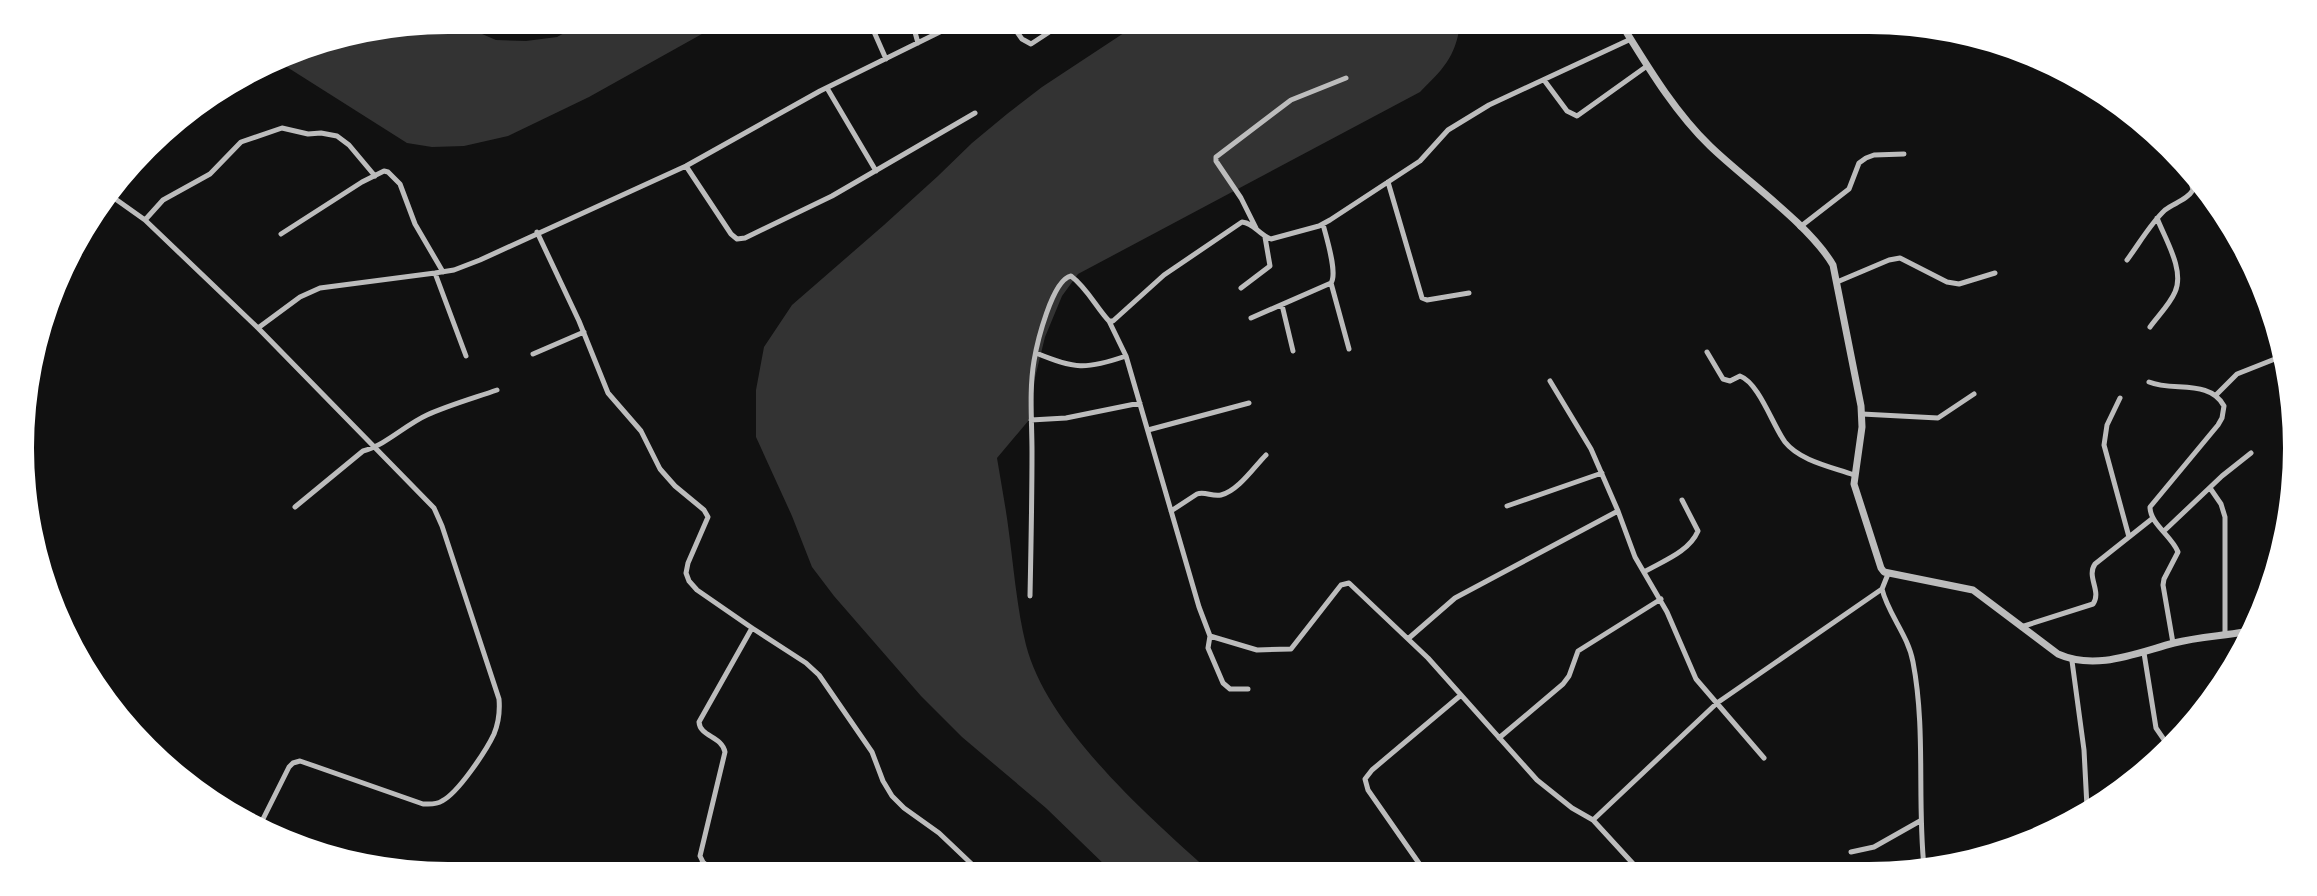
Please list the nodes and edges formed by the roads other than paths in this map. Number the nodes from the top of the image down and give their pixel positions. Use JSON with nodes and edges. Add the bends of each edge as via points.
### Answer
{"nodes":[{"id":1,"x":875,"y":34,"type":"edge"},
{"id":2,"x":916,"y":34,"type":"edge"},
{"id":3,"x":936,"y":34,"type":"edge"},
{"id":4,"x":1018,"y":34,"type":"edge"},
{"id":5,"x":1046,"y":34,"type":"edge"},
{"id":6,"x":1628,"y":34,"type":"edge"},
{"id":7,"x":1631,"y":39,"type":"junction"},
{"id":8,"x":918,"y":43,"type":"junction"},
{"id":9,"x":886,"y":59,"type":"junction"},
{"id":10,"x":1647,"y":66,"type":"junction"},
{"id":11,"x":1346,"y":78,"type":"dead end"},
{"id":12,"x":1544,"y":80,"type":"junction"},
{"id":13,"x":827,"y":88,"type":"junction"},
{"id":14,"x":975,"y":113,"type":"dead end"},
{"id":15,"x":1904,"y":154,"type":"dead end"},
{"id":16,"x":686,"y":166,"type":"junction"},
{"id":17,"x":876,"y":170,"type":"junction"},
{"id":18,"x":375,"y":176,"type":"junction"},
{"id":19,"x":1388,"y":182,"type":"junction"},
{"id":20,"x":2193,"y":190,"type":"edge"},
{"id":21,"x":116,"y":200,"type":"edge"},
{"id":22,"x":2158,"y":218,"type":"junction"},
{"id":23,"x":145,"y":220,"type":"junction"},
{"id":24,"x":1322,"y":224,"type":"junction"},
{"id":25,"x":1800,"y":227,"type":"junction"},
{"id":26,"x":1256,"y":228,"type":"junction"},
{"id":27,"x":537,"y":232,"type":"junction"},
{"id":28,"x":281,"y":234,"type":"dead end"},
{"id":29,"x":1265,"y":237,"type":"junction"},
{"id":30,"x":2127,"y":260,"type":"dead end"},
{"id":31,"x":443,"y":272,"type":"junction"},
{"id":32,"x":1995,"y":272,"type":"dead end"},
{"id":33,"x":436,"y":273,"type":"junction"},
{"id":34,"x":1837,"y":282,"type":"junction"},
{"id":35,"x":1332,"y":283,"type":"junction"},
{"id":36,"x":1241,"y":288,"type":"dead end"},
{"id":37,"x":1469,"y":293,"type":"dead end"},
{"id":38,"x":1282,"y":305,"type":"junction"},
{"id":39,"x":1251,"y":318,"type":"dead end"},
{"id":40,"x":1109,"y":321,"type":"junction"},
{"id":41,"x":2150,"y":327,"type":"dead end"},
{"id":42,"x":258,"y":328,"type":"junction"},
{"id":43,"x":584,"y":332,"type":"junction"},
{"id":44,"x":1349,"y":349,"type":"dead end"},
{"id":45,"x":1293,"y":351,"type":"dead end"},
{"id":46,"x":1707,"y":352,"type":"dead end"},
{"id":47,"x":1036,"y":353,"type":"junction"},
{"id":48,"x":533,"y":354,"type":"dead end"},
{"id":49,"x":466,"y":356,"type":"dead end"},
{"id":50,"x":1126,"y":356,"type":"junction"},
{"id":51,"x":2273,"y":359,"type":"edge"},
{"id":52,"x":1550,"y":380,"type":"dead end"},
{"id":53,"x":2149,"y":382,"type":"dead end"},
{"id":54,"x":497,"y":390,"type":"dead end"},
{"id":55,"x":1974,"y":394,"type":"dead end"},
{"id":56,"x":2216,"y":395,"type":"junction"},
{"id":57,"x":2120,"y":398,"type":"dead end"},
{"id":58,"x":1140,"y":403,"type":"junction"},
{"id":59,"x":1249,"y":403,"type":"dead end"},
{"id":60,"x":1862,"y":414,"type":"junction"},
{"id":61,"x":1031,"y":420,"type":"junction"},
{"id":62,"x":1148,"y":430,"type":"junction"},
{"id":63,"x":374,"y":448,"type":"junction"},
{"id":64,"x":2251,"y":453,"type":"dead end"},
{"id":65,"x":1266,"y":455,"type":"dead end"},
{"id":66,"x":1602,"y":473,"type":"junction"},
{"id":67,"x":1854,"y":475,"type":"junction"},
{"id":68,"x":2210,"y":488,"type":"junction"},
{"id":69,"x":1682,"y":500,"type":"dead end"},
{"id":70,"x":295,"y":506,"type":"dead end"},
{"id":71,"x":1507,"y":506,"type":"dead end"},
{"id":72,"x":1171,"y":511,"type":"junction"},
{"id":73,"x":1618,"y":511,"type":"junction"},
{"id":74,"x":2153,"y":518,"type":"junction"},
{"id":75,"x":2164,"y":531,"type":"junction"},
{"id":76,"x":2129,"y":537,"type":"junction"},
{"id":77,"x":1644,"y":572,"type":"junction"},
{"id":78,"x":1888,"y":574,"type":"junction"},
{"id":79,"x":1882,"y":589,"type":"junction"},
{"id":80,"x":1030,"y":596,"type":"dead end"},
{"id":81,"x":1661,"y":599,"type":"junction"},
{"id":82,"x":2020,"y":627,"type":"junction"},
{"id":83,"x":752,"y":628,"type":"junction"},
{"id":84,"x":2240,"y":633,"type":"edge"},
{"id":85,"x":2225,"y":635,"type":"junction"},
{"id":86,"x":1210,"y":636,"type":"junction"},
{"id":87,"x":1409,"y":638,"type":"junction"},
{"id":88,"x":2173,"y":643,"type":"junction"},
{"id":89,"x":2144,"y":653,"type":"junction"},
{"id":90,"x":2072,"y":661,"type":"junction"},
{"id":91,"x":1248,"y":689,"type":"dead end"},
{"id":92,"x":1461,"y":696,"type":"junction"},
{"id":93,"x":1717,"y":703,"type":"junction"},
{"id":94,"x":1499,"y":738,"type":"junction"},
{"id":95,"x":2164,"y":739,"type":"edge"},
{"id":96,"x":1764,"y":758,"type":"dead end"},
{"id":97,"x":2086,"y":801,"type":"edge"},
{"id":98,"x":263,"y":819,"type":"edge"},
{"id":99,"x":1593,"y":820,"type":"junction"},
{"id":100,"x":1920,"y":821,"type":"junction"},
{"id":101,"x":1851,"y":852,"type":"dead end"},
{"id":102,"x":1923,"y":859,"type":"edge"},
{"id":103,"x":703,"y":862,"type":"edge"},
{"id":104,"x":970,"y":862,"type":"edge"},
{"id":105,"x":1418,"y":862,"type":"edge"},
{"id":106,"x":1632,"y":862,"type":"edge"}],
"edges":[{"from":1,"to":9,"type":"street"},
{"from":2,"to":8,"type":"street"},
{"from":3,"to":8,"type":"street"},
{"from":4,"to":5,"type":"street","via":[[1031,44]]},
{"from":6,"to":7,"type":"street"},
{"from":7,"to":10,"type":"street"},
{"from":7,"to":12,"type":"street"},
{"from":8,"to":9,"type":"street"},
{"from":9,"to":13,"type":"street"},
{"from":10,"to":12,"type":"street","via":[[1577,116],[1568,111]]},
{"from":10,"to":25,"type":"street","via":[[1708,145]]},
{"from":11,"to":26,"type":"street","via":[[1291,100],[1216,157]]},
{"from":12,"to":19,"type":"street","via":[[1458,123],[1442,135],[1427,155]]},
{"from":13,"to":16,"type":"street"},
{"from":13,"to":17,"type":"street"},
{"from":14,"to":17,"type":"street"},
{"from":15,"to":25,"type":"street","via":[[1866,158],[1859,163],[1849,189]]},
{"from":16,"to":17,"type":"street","via":[[737,239],[832,196]]},
{"from":16,"to":27,"type":"street"},
{"from":18,"to":23,"type":"street","via":[[349,145],[337,136],[282,128],[241,142],[210,174],[163,200]]},
{"from":18,"to":28,"type":"street"},
{"from":18,"to":31,"type":"street","via":[[388,172],[400,184],[415,224]]},
{"from":19,"to":24,"type":"street"},
{"from":19,"to":37,"type":"street","via":[[1422,298]]},
{"from":20,"to":22,"type":"street","via":[[2190,196],[2166,209]]},
{"from":21,"to":23,"type":"street"},
{"from":22,"to":30,"type":"street"},
{"from":22,"to":41,"type":"street","via":[[2179,282],[2175,294]]},
{"from":23,"to":42,"type":"street"},
{"from":24,"to":29,"type":"street","via":[[1278,238]]},
{"from":24,"to":35,"type":"street","via":[[1333,269]]},
{"from":25,"to":34,"type":"street","via":[[1828,256]]},
{"from":26,"to":29,"type":"street"},
{"from":26,"to":40,"type":"street","via":[[1242,222],[1164,275],[1117,318]]},
{"from":27,"to":31,"type":"street","via":[[480,260]]},
{"from":27,"to":43,"type":"street"},
{"from":29,"to":36,"type":"street","via":[[1270,266]]},
{"from":31,"to":33,"type":"street"},
{"from":32,"to":34,"type":"street","via":[[1959,284],[1947,282],[1900,258]]},
{"from":33,"to":42,"type":"street","via":[[320,288],[300,297]]},
{"from":33,"to":49,"type":"street"},
{"from":34,"to":60,"type":"street"},
{"from":35,"to":38,"type":"street"},
{"from":35,"to":44,"type":"street"},
{"from":38,"to":39,"type":"street"},
{"from":38,"to":45,"type":"street"},
{"from":40,"to":47,"type":"street","via":[[1078,282],[1068,276],[1052,299]]},
{"from":40,"to":50,"type":"street"},
{"from":42,"to":63,"type":"street"},
{"from":43,"to":48,"type":"street"},
{"from":43,"to":83,"type":"street","via":[[608,393],[641,431],[660,469],[708,517],[688,563],[686,573],[689,581]]},
{"from":46,"to":67,"type":"street","via":[[1723,379],[1730,381],[1740,376],[1745,379],[1790,447],[1815,462]]},
{"from":47,"to":50,"type":"street","via":[[1064,364],[1087,367]]},
{"from":47,"to":61,"type":"street"},
{"from":50,"to":58,"type":"street"},
{"from":51,"to":56,"type":"street","via":[[2237,374]]},
{"from":52,"to":66,"type":"street","via":[[1592,449]]},
{"from":53,"to":56,"type":"street","via":[[2164,387],[2198,388]]},
{"from":54,"to":63,"type":"street","via":[[427,415]]},
{"from":55,"to":60,"type":"street","via":[[1938,418]]},
{"from":56,"to":74,"type":"street","via":[[2224,406],[2222,418],[2153,500],[2150,513]]},
{"from":57,"to":76,"type":"street","via":[[2107,426],[2104,445]]},
{"from":58,"to":61,"type":"street","via":[[1066,418]]},
{"from":58,"to":62,"type":"street"},
{"from":59,"to":62,"type":"street"},
{"from":60,"to":67,"type":"street"},
{"from":61,"to":80,"type":"street"},
{"from":62,"to":72,"type":"street"},
{"from":63,"to":70,"type":"street","via":[[353,456]]},
{"from":63,"to":98,"type":"street","via":[[434,508],[442,526],[493,681],[500,712],[494,734],[459,787],[435,804],[423,804],[300,761],[289,767]]},
{"from":64,"to":68,"type":"street"},
{"from":65,"to":72,"type":"street","via":[[1230,491],[1219,496],[1201,492]]},
{"from":66,"to":71,"type":"street"},
{"from":66,"to":73,"type":"street"},
{"from":67,"to":78,"type":"street","via":[[1855,489],[1881,568]]},
{"from":68,"to":75,"type":"street"},
{"from":68,"to":85,"type":"street","via":[[2225,517]]},
{"from":69,"to":77,"type":"street","via":[[1698,531],[1694,540]]},
{"from":72,"to":86,"type":"street"},
{"from":73,"to":77,"type":"street"},
{"from":73,"to":87,"type":"street","via":[[1455,598]]},
{"from":74,"to":75,"type":"street"},
{"from":74,"to":76,"type":"street"},
{"from":75,"to":88,"type":"street","via":[[2178,552],[2163,585]]},
{"from":76,"to":82,"type":"street","via":[[2092,568],[2096,595],[2093,604]]},
{"from":77,"to":81,"type":"street"},
{"from":78,"to":79,"type":"street"},
{"from":78,"to":82,"type":"street","via":[[1973,590]]},
{"from":79,"to":93,"type":"street"},
{"from":79,"to":100,"type":"street","via":[[1904,633],[1914,663],[1921,729]]},
{"from":81,"to":93,"type":"street","via":[[1696,679]]},
{"from":81,"to":94,"type":"street","via":[[1578,651],[1563,684]]},
{"from":82,"to":90,"type":"street"},
{"from":83,"to":103,"type":"street","via":[[699,722],[704,732],[720,741],[724,752],[700,856]]},
{"from":83,"to":104,"type":"street","via":[[806,662],[819,675],[872,752],[892,796]]},
{"from":84,"to":85,"type":"street"},
{"from":85,"to":88,"type":"street"},
{"from":86,"to":87,"type":"street","via":[[1257,650],[1291,649],[1345,583],[1354,586]]},
{"from":86,"to":91,"type":"street","via":[[1208,648],[1223,683],[1230,689]]},
{"from":87,"to":92,"type":"street"},
{"from":88,"to":89,"type":"street"},
{"from":89,"to":90,"type":"street","via":[[2104,660]]},
{"from":89,"to":95,"type":"street","via":[[2156,728]]},
{"from":90,"to":97,"type":"street","via":[[2084,750]]},
{"from":92,"to":94,"type":"street"},
{"from":92,"to":105,"type":"street","via":[[1365,779],[1368,790]]},
{"from":93,"to":96,"type":"street"},
{"from":93,"to":99,"type":"street"},
{"from":94,"to":99,"type":"street","via":[[1536,780]]},
{"from":99,"to":106,"type":"street"},
{"from":100,"to":101,"type":"street","via":[[1874,847]]},
{"from":100,"to":102,"type":"street"}]}
